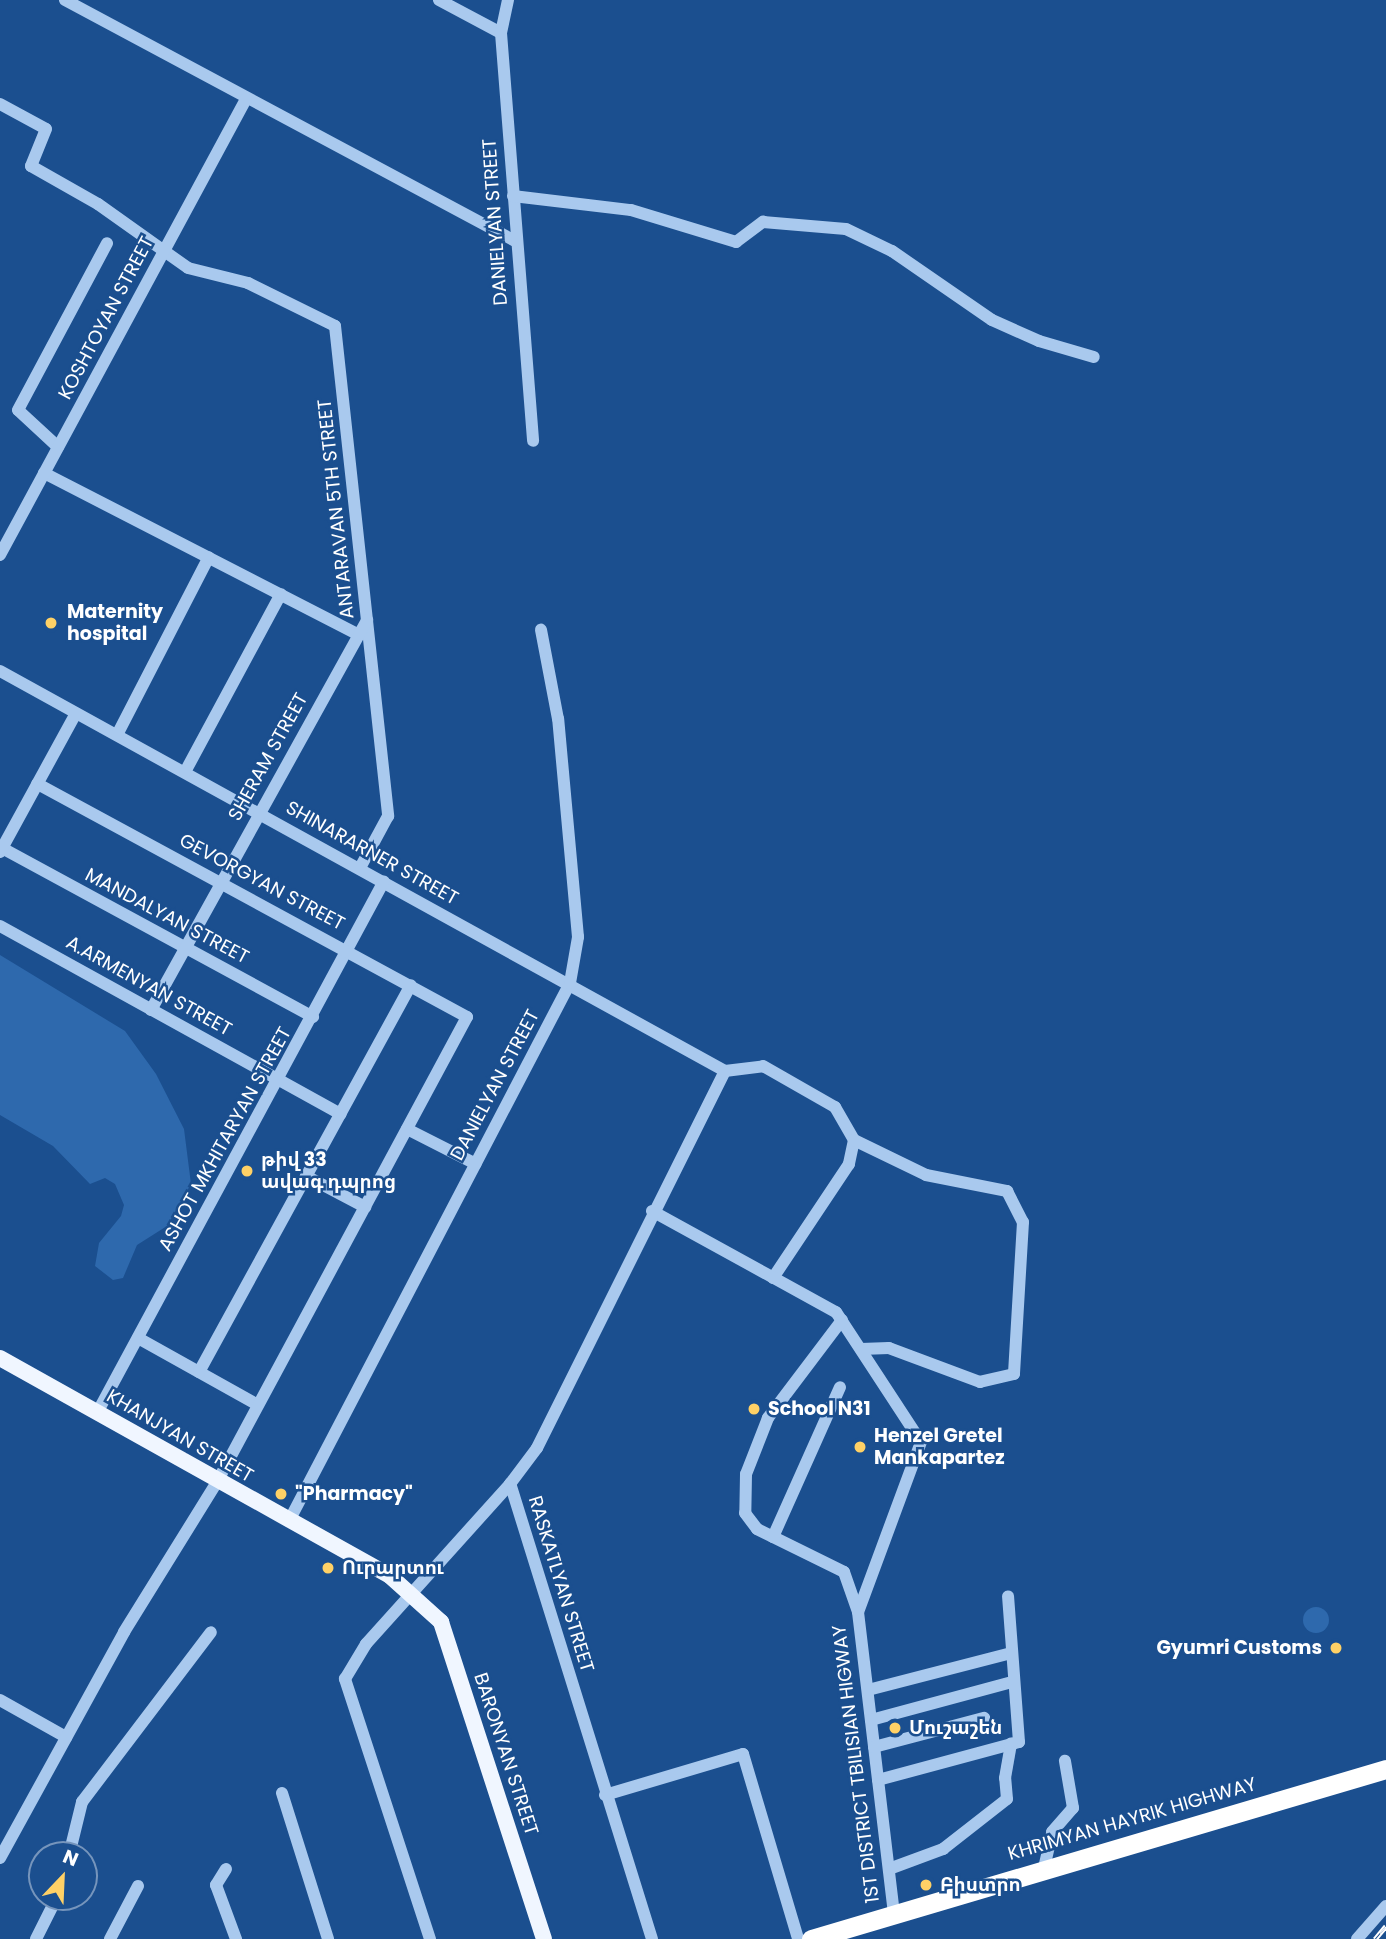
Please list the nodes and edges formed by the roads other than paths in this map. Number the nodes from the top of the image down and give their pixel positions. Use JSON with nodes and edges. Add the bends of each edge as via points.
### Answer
{"nodes":[{"id":1,"x":65,"y":0,"type":"edge"},
{"id":2,"x":439,"y":0,"type":"edge"},
{"id":3,"x":508,"y":0,"type":"edge"},
{"id":4,"x":501,"y":33,"type":"junction"},
{"id":5,"x":246,"y":99,"type":"junction"},
{"id":6,"x":0,"y":104,"type":"edge"},
{"id":7,"x":513,"y":196,"type":"junction"},
{"id":8,"x":515,"y":241,"type":"junction"},
{"id":9,"x":107,"y":243,"type":"dead end"},
{"id":10,"x":163,"y":252,"type":"junction"},
{"id":11,"x":1094,"y":358,"type":"dead end"},
{"id":12,"x":533,"y":441,"type":"dead end"},
{"id":13,"x":58,"y":447,"type":"junction"},
{"id":14,"x":44,"y":473,"type":"junction"},
{"id":15,"x":0,"y":555,"type":"edge"},
{"id":16,"x":209,"y":557,"type":"junction"},
{"id":17,"x":281,"y":594,"type":"junction"},
{"id":18,"x":367,"y":620,"type":"junction"},
{"id":19,"x":541,"y":630,"type":"dead end"},
{"id":20,"x":359,"y":635,"type":"junction"},
{"id":21,"x":0,"y":671,"type":"edge"},
{"id":22,"x":76,"y":713,"type":"junction"},
{"id":23,"x":117,"y":735,"type":"junction"},
{"id":24,"x":185,"y":772,"type":"junction"},
{"id":25,"x":37,"y":785,"type":"junction"},
{"id":26,"x":258,"y":812,"type":"junction"},
{"id":27,"x":1,"y":850,"type":"edge"},
{"id":28,"x":360,"y":868,"type":"junction"},
{"id":29,"x":384,"y":881,"type":"junction"},
{"id":30,"x":221,"y":883,"type":"junction"},
{"id":31,"x":0,"y":926,"type":"edge"},
{"id":32,"x":186,"y":948,"type":"junction"},
{"id":33,"x":347,"y":950,"type":"junction"},
{"id":34,"x":570,"y":984,"type":"junction"},
{"id":35,"x":411,"y":985,"type":"junction"},
{"id":36,"x":151,"y":1010,"type":"junction"},
{"id":37,"x":313,"y":1017,"type":"junction"},
{"id":38,"x":725,"y":1071,"type":"junction"},
{"id":39,"x":279,"y":1078,"type":"junction"},
{"id":40,"x":340,"y":1114,"type":"junction"},
{"id":41,"x":407,"y":1129,"type":"junction"},
{"id":42,"x":854,"y":1140,"type":"junction"},
{"id":43,"x":476,"y":1164,"type":"junction"},
{"id":44,"x":306,"y":1176,"type":"junction"},
{"id":45,"x":365,"y":1207,"type":"junction"},
{"id":46,"x":652,"y":1212,"type":"junction"},
{"id":47,"x":773,"y":1278,"type":"junction"},
{"id":48,"x":842,"y":1320,"type":"junction"},
{"id":49,"x":138,"y":1338,"type":"junction"},
{"id":50,"x":861,"y":1349,"type":"junction"},
{"id":51,"x":0,"y":1358,"type":"edge"},
{"id":52,"x":199,"y":1372,"type":"junction"},
{"id":53,"x":840,"y":1387,"type":"dead end"},
{"id":54,"x":258,"y":1405,"type":"junction"},
{"id":55,"x":97,"y":1413,"type":"junction"},
{"id":56,"x":217,"y":1482,"type":"junction"},
{"id":57,"x":510,"y":1484,"type":"junction"},
{"id":58,"x":289,"y":1521,"type":"junction"},
{"id":59,"x":773,"y":1537,"type":"junction"},
{"id":60,"x":411,"y":1593,"type":"junction"},
{"id":61,"x":1007,"y":1596,"type":"dead end"},
{"id":62,"x":858,"y":1612,"type":"junction"},
{"id":63,"x":211,"y":1632,"type":"dead end"},
{"id":64,"x":1011,"y":1653,"type":"junction"},
{"id":65,"x":1012,"y":1682,"type":"junction"},
{"id":66,"x":868,"y":1690,"type":"junction"},
{"id":67,"x":0,"y":1700,"type":"edge"},
{"id":68,"x":984,"y":1718,"type":"dead end"},
{"id":69,"x":870,"y":1720,"type":"junction"},
{"id":70,"x":66,"y":1737,"type":"junction"},
{"id":71,"x":1011,"y":1744,"type":"junction"},
{"id":72,"x":874,"y":1747,"type":"junction"},
{"id":73,"x":1065,"y":1761,"type":"dead end"},
{"id":74,"x":1386,"y":1769,"type":"edge"},
{"id":75,"x":878,"y":1780,"type":"junction"},
{"id":76,"x":282,"y":1793,"type":"dead end"},
{"id":77,"x":605,"y":1795,"type":"junction"},
{"id":78,"x":72,"y":1841,"type":"edge"},
{"id":79,"x":0,"y":1858,"type":"edge"},
{"id":80,"x":1044,"y":1868,"type":"junction"},
{"id":81,"x":226,"y":1869,"type":"dead end"},
{"id":82,"x":888,"y":1869,"type":"junction"},
{"id":83,"x":138,"y":1886,"type":"dead end"},
{"id":84,"x":1386,"y":1906,"type":"edge"},
{"id":85,"x":50,"y":1911,"type":"edge"},
{"id":86,"x":894,"y":1912,"type":"junction"},
{"id":87,"x":36,"y":1939,"type":"edge"},
{"id":88,"x":110,"y":1939,"type":"edge"},
{"id":89,"x":234,"y":1939,"type":"edge"},
{"id":90,"x":328,"y":1939,"type":"edge"},
{"id":91,"x":430,"y":1939,"type":"edge"},
{"id":92,"x":544,"y":1939,"type":"edge"},
{"id":93,"x":652,"y":1939,"type":"edge"},
{"id":94,"x":798,"y":1939,"type":"edge"},
{"id":95,"x":811,"y":1939,"type":"edge"},
{"id":96,"x":1357,"y":1939,"type":"edge"}],
"edges":[{"from":1,"to":5,"type":"street"},
{"from":2,"to":4,"type":"street"},
{"from":3,"to":4,"type":"street","name":"DANIELYAN STREET"},
{"from":4,"to":7,"type":"street","name":"DANIELYAN STREET"},
{"from":5,"to":8,"type":"street"},
{"from":5,"to":10,"type":"street","name":"KOSHTOYAN STREET"},
{"from":6,"to":10,"type":"street","via":[[46,129],[31,166],[98,204]]},
{"from":7,"to":8,"type":"street","name":"DANIELYAN STREET"},
{"from":7,"to":11,"type":"street","via":[[631,210],[736,242],[763,222],[846,229],[892,251],[992,320]]},
{"from":8,"to":12,"type":"street","name":"DANIELYAN STREET"},
{"from":9,"to":13,"type":"street","via":[[18,410]]},
{"from":10,"to":13,"type":"street","name":"KOSHTOYAN STREET"},
{"from":10,"to":18,"type":"street","name":"ANTARAVAN 5TH STREET","via":[[188,268],[248,283],[335,326]]},
{"from":13,"to":14,"type":"street","name":"KOSHTOYAN STREET"},
{"from":14,"to":15,"type":"street","name":"KOSHTOYAN STREET"},
{"from":14,"to":16,"type":"street"},
{"from":16,"to":17,"type":"street"},
{"from":16,"to":23,"type":"street"},
{"from":17,"to":20,"type":"street"},
{"from":17,"to":24,"type":"street"},
{"from":18,"to":20,"type":"street","name":"SHERAM STREET"},
{"from":18,"to":28,"type":"street","name":"ANTARAVAN 5TH STREET","via":[[388,816]]},
{"from":19,"to":34,"type":"street","name":"DANIELYAN STREET","via":[[558,719],[578,937]]},
{"from":20,"to":26,"type":"street","name":"SHERAM STREET"},
{"from":21,"to":22,"type":"street","name":"SHINARARNER STREET"},
{"from":22,"to":23,"type":"street","name":"SHINARARNER STREET"},
{"from":22,"to":25,"type":"street"},
{"from":23,"to":24,"type":"street","name":"SHINARARNER STREET"},
{"from":24,"to":26,"type":"street","name":"SHINARARNER STREET"},
{"from":25,"to":27,"type":"street"},
{"from":25,"to":30,"type":"street","name":"GEVORGYAN STREET"},
{"from":26,"to":28,"type":"street","name":"SHINARARNER STREET"},
{"from":26,"to":30,"type":"street","name":"SHERAM STREET"},
{"from":27,"to":32,"type":"street","name":"MANDALYAN STREET"},
{"from":28,"to":29,"type":"street","name":"SHINARARNER STREET"},
{"from":29,"to":33,"type":"street","name":"ASHOT MKHITARYAN STREET"},
{"from":29,"to":34,"type":"street","name":"SHINARARNER STREET"},
{"from":30,"to":32,"type":"street","name":"SHERAM STREET"},
{"from":30,"to":33,"type":"street","name":"GEVORGYAN STREET"},
{"from":31,"to":36,"type":"street","name":"A.ARMENYAN STREET"},
{"from":32,"to":36,"type":"street","name":"SHERAM STREET"},
{"from":32,"to":37,"type":"street","name":"MANDALYAN STREET"},
{"from":33,"to":35,"type":"street","name":"GEVORGYAN STREET"},
{"from":33,"to":37,"type":"street","name":"ASHOT MKHITARYAN STREET"},
{"from":34,"to":38,"type":"street","name":"SHINARARNER STREET"},
{"from":34,"to":43,"type":"street","name":"DANIELYAN STREET"},
{"from":35,"to":40,"type":"street"},
{"from":35,"to":41,"type":"street","name":"GEVORGYAN STREET","via":[[467,1017]]},
{"from":36,"to":39,"type":"street","name":"A.ARMENYAN STREET"},
{"from":37,"to":39,"type":"street","name":"ASHOT MKHITARYAN STREET"},
{"from":38,"to":42,"type":"street","via":[[763,1066],[835,1107]]},
{"from":38,"to":46,"type":"street","name":"RASKATLYAN STREET"},
{"from":39,"to":40,"type":"street","name":"A.ARMENYAN STREET"},
{"from":39,"to":49,"type":"street","name":"ASHOT MKHITARYAN STREET"},
{"from":40,"to":44,"type":"street"},
{"from":41,"to":43,"type":"street"},
{"from":41,"to":45,"type":"street"},
{"from":42,"to":47,"type":"street","via":[[849,1164]]},
{"from":42,"to":50,"type":"street","via":[[926,1175],[1007,1191],[1023,1222],[1014,1374],[980,1382],[889,1348]]},
{"from":43,"to":58,"type":"street","name":"DANIELYAN STREET"},
{"from":44,"to":45,"type":"street"},
{"from":44,"to":52,"type":"street"},
{"from":45,"to":54,"type":"street"},
{"from":46,"to":47,"type":"street","name":"1ST DISTRICT TBILISIAN HIGWAY"},
{"from":46,"to":57,"type":"street","name":"RASKATLYAN STREET","via":[[537,1448]]},
{"from":47,"to":48,"type":"street","name":"1ST DISTRICT TBILISIAN HIGWAY","via":[[836,1312]]},
{"from":48,"to":50,"type":"street","name":"1ST DISTRICT TBILISIAN HIGWAY"},
{"from":48,"to":59,"type":"street","via":[[768,1418],[746,1474],[746,1513],[757,1529]]},
{"from":49,"to":52,"type":"street"},
{"from":49,"to":55,"type":"street","name":"ASHOT MKHITARYAN STREET"},
{"from":50,"to":62,"type":"street","name":"1ST DISTRICT TBILISIAN HIGWAY","via":[[921,1442]]},
{"from":51,"to":55,"type":"main road","name":"KHANJYAN STREET"},
{"from":52,"to":54,"type":"street"},
{"from":53,"to":59,"type":"street"},
{"from":54,"to":56,"type":"street"},
{"from":55,"to":56,"type":"main road","name":"KHANJYAN STREET"},
{"from":56,"to":58,"type":"main road","name":"KHANJYAN STREET"},
{"from":56,"to":70,"type":"street"},
{"from":57,"to":60,"type":"street"},
{"from":57,"to":77,"type":"street","name":"RASKATLYAN STREET"},
{"from":58,"to":60,"type":"main road","name":"KHANJYAN STREET","via":[[390,1576]]},
{"from":59,"to":62,"type":"street","via":[[844,1572]]},
{"from":60,"to":91,"type":"street","via":[[366,1644],[345,1679]]},
{"from":60,"to":92,"type":"main road","name":"BARONYAN STREET","via":[[441,1622]]},
{"from":61,"to":64,"type":"street"},
{"from":62,"to":66,"type":"street","name":"1ST DISTRICT TBILISIAN HIGWAY"},
{"from":63,"to":78,"type":"street","via":[[82,1802]]},
{"from":64,"to":65,"type":"street"},
{"from":64,"to":66,"type":"street"},
{"from":65,"to":69,"type":"street"},
{"from":65,"to":71,"type":"street","via":[[1018,1742]]},
{"from":66,"to":69,"type":"street","name":"1ST DISTRICT TBILISIAN HIGWAY"},
{"from":67,"to":70,"type":"street"},
{"from":68,"to":72,"type":"street"},
{"from":69,"to":72,"type":"street","name":"1ST DISTRICT TBILISIAN HIGWAY"},
{"from":70,"to":79,"type":"street"},
{"from":71,"to":75,"type":"street"},
{"from":71,"to":82,"type":"street","via":[[1005,1778],[1007,1799],[943,1849]]},
{"from":72,"to":75,"type":"street","name":"1ST DISTRICT TBILISIAN HIGWAY"},
{"from":73,"to":80,"type":"street","via":[[1073,1808],[1052,1832]]},
{"from":74,"to":80,"type":"highway","name":"KHRIMYAN HAYRIK HIGHWAY"},
{"from":75,"to":82,"type":"street","name":"1ST DISTRICT TBILISIAN HIGWAY"},
{"from":76,"to":90,"type":"street"},
{"from":77,"to":93,"type":"street","name":"RASKATLYAN STREET"},
{"from":77,"to":94,"type":"street","via":[[743,1754]]},
{"from":80,"to":86,"type":"highway","name":"KHRIMYAN HAYRIK HIGHWAY"},
{"from":81,"to":89,"type":"street","via":[[216,1885]]},
{"from":82,"to":86,"type":"street","name":"1ST DISTRICT TBILISIAN HIGWAY"},
{"from":83,"to":88,"type":"street"},
{"from":84,"to":96,"type":"street"},
{"from":85,"to":87,"type":"street"},
{"from":86,"to":95,"type":"highway","name":"KHRIMYAN HAYRIK HIGHWAY"}]}
